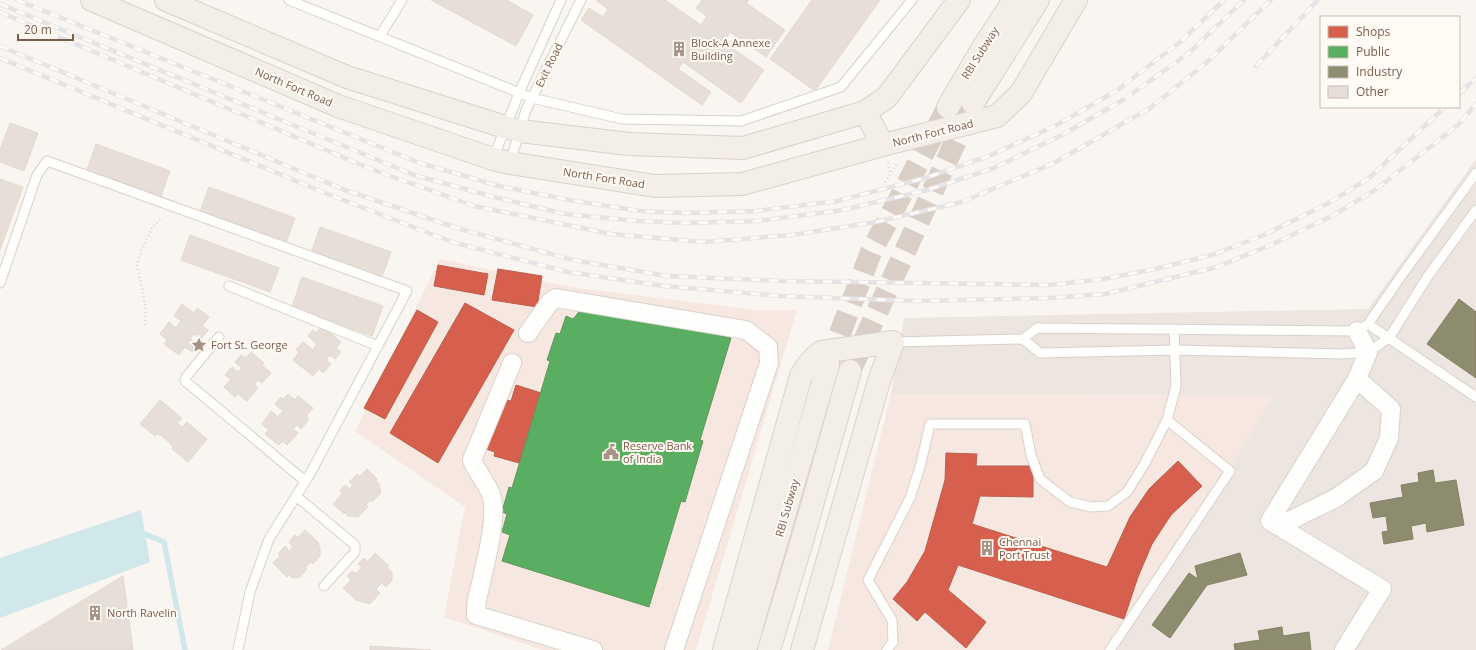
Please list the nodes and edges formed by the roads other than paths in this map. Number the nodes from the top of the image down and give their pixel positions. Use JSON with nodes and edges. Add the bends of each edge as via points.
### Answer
{"nodes":[{"id":1,"x":92,"y":0,"type":"edge"},
{"id":2,"x":166,"y":0,"type":"edge"},
{"id":3,"x":402,"y":0,"type":"edge"},
{"id":4,"x":560,"y":0,"type":"edge"},
{"id":5,"x":912,"y":0,"type":"edge"},
{"id":6,"x":959,"y":0,"type":"edge"},
{"id":7,"x":1014,"y":0,"type":"edge"},
{"id":8,"x":1038,"y":0,"type":"edge"},
{"id":9,"x":1076,"y":0,"type":"edge"},
{"id":10,"x":292,"y":1,"type":"edge"},
{"id":11,"x":577,"y":1,"type":"edge"},
{"id":12,"x":380,"y":36,"type":"junction"},
{"id":13,"x":519,"y":93,"type":"junction"},
{"id":14,"x":532,"y":98,"type":"junction"},
{"id":15,"x":973,"y":103,"type":"tunnel mouth"},
{"id":16,"x":948,"y":107,"type":"tunnel mouth"},
{"id":17,"x":865,"y":112,"type":"junction"},
{"id":18,"x":512,"y":129,"type":"junction"},
{"id":19,"x":883,"y":145,"type":"junction"},
{"id":20,"x":502,"y":161,"type":"junction"},
{"id":21,"x":1476,"y":173,"type":"edge"},
{"id":22,"x":1476,"y":210,"type":"edge"},
{"id":23,"x":0,"y":283,"type":"edge"},
{"id":24,"x":229,"y":286,"type":"dead end"},
{"id":25,"x":1363,"y":328,"type":"junction"},
{"id":26,"x":1174,"y":329,"type":"junction"},
{"id":27,"x":528,"y":333,"type":"dead end"},
{"id":28,"x":220,"y":337,"type":"dead end"},
{"id":29,"x":1388,"y":338,"type":"junction"},
{"id":30,"x":1023,"y":339,"type":"junction"},
{"id":31,"x":893,"y":342,"type":"junction"},
{"id":32,"x":378,"y":346,"type":"junction"},
{"id":33,"x":1175,"y":350,"type":"junction"},
{"id":34,"x":1368,"y":352,"type":"junction"},
{"id":35,"x":512,"y":364,"type":"dead end"},
{"id":36,"x":828,"y":365,"type":"tunnel mouth"},
{"id":37,"x":850,"y":371,"type":"tunnel mouth"},
{"id":38,"x":1357,"y":379,"type":"junction"},
{"id":39,"x":1476,"y":397,"type":"edge"},
{"id":40,"x":1167,"y":420,"type":"junction"},
{"id":41,"x":305,"y":481,"type":"junction"},
{"id":42,"x":296,"y":496,"type":"junction"},
{"id":43,"x":1279,"y":526,"type":"junction"},
{"id":44,"x":324,"y":586,"type":"dead end"},
{"id":45,"x":238,"y":650,"type":"edge"},
{"id":46,"x":593,"y":650,"type":"edge"},
{"id":47,"x":674,"y":650,"type":"edge"},
{"id":48,"x":724,"y":650,"type":"edge"},
{"id":49,"x":745,"y":650,"type":"edge"},
{"id":50,"x":769,"y":650,"type":"edge"},
{"id":51,"x":802,"y":650,"type":"edge"},
{"id":52,"x":887,"y":650,"type":"edge"},
{"id":53,"x":1110,"y":650,"type":"edge"},
{"id":54,"x":1344,"y":650,"type":"edge"}],
"edges":[{"from":1,"to":20,"type":"main road","name":"North Fort Road","via":[[338,106]]},
{"from":2,"to":18,"type":"main road","via":[[348,77]]},
{"from":3,"to":12,"type":"lane"},
{"from":4,"to":13,"type":"lane"},
{"from":5,"to":14,"type":"lane","via":[[841,88],[741,121],[622,118]]},
{"from":6,"to":17,"type":"main road","via":[[886,97]]},
{"from":7,"to":16,"type":"main road","name":"RBI Subway","via":[[982,48]]},
{"from":8,"to":15,"type":"main road","name":"RBI Subway"},
{"from":9,"to":19,"type":"main road","name":"North Fort Road","via":[[1021,93],[997,116]]},
{"from":10,"to":12,"type":"lane"},
{"from":11,"to":14,"type":"lane","name":"Exit Road"},
{"from":12,"to":13,"type":"lane"},
{"from":13,"to":14,"type":"lane"},
{"from":13,"to":18,"type":"lane"},
{"from":14,"to":18,"type":"lane","name":"Exit Road"},
{"from":17,"to":18,"type":"main road","via":[[742,148],[629,144]]},
{"from":17,"to":19,"type":"main road"},
{"from":18,"to":20,"type":"lane"},
{"from":18,"to":20,"type":"lane"},
{"from":19,"to":20,"type":"main road","name":"North Fort Road","via":[[742,184],[655,186]]},
{"from":21,"to":25,"type":"lane"},
{"from":22,"to":29,"type":"lane","via":[[1428,276]]},
{"from":23,"to":32,"type":"lane","via":[[37,175],[46,161],[407,291]]},
{"from":24,"to":32,"type":"lane"},
{"from":25,"to":26,"type":"lane"},
{"from":25,"to":29,"type":"lane"},
{"from":25,"to":34,"type":"street"},
{"from":26,"to":30,"type":"lane","via":[[1037,328]]},
{"from":26,"to":33,"type":"lane"},
{"from":27,"to":47,"type":"street","via":[[550,302],[556,298],[746,330],[768,347],[769,363]]},
{"from":28,"to":41,"type":"lane","via":[[185,381]]},
{"from":29,"to":34,"type":"lane"},
{"from":29,"to":39,"type":"lane"},
{"from":30,"to":31,"type":"lane"},
{"from":30,"to":33,"type":"lane","via":[[1040,353]]},
{"from":31,"to":48,"type":"main road","via":[[821,352],[806,366],[801,376]]},
{"from":31,"to":51,"type":"main road","via":[[879,382]]},
{"from":32,"to":41,"type":"lane"},
{"from":33,"to":34,"type":"lane","via":[[1342,354]]},
{"from":33,"to":40,"type":"lane","via":[[1176,386]]},
{"from":34,"to":38,"type":"street"},
{"from":35,"to":46,"type":"street","via":[[472,460],[492,497],[494,515],[481,584],[475,602],[476,616]]},
{"from":36,"to":49,"type":"main road","name":"RBI Subway"},
{"from":37,"to":50,"type":"main road"},
{"from":38,"to":43,"type":"street","via":[[1270,521]]},
{"from":38,"to":43,"type":"street","via":[[1391,409],[1389,438],[1374,471],[1336,498]]},
{"from":40,"to":52,"type":"lane","via":[[1146,463],[1127,492],[1108,506],[1090,507],[1070,502],[1040,479],[1031,455],[1025,424],[930,424],[910,498],[868,580],[892,620],[892,642]]},
{"from":40,"to":53,"type":"lane","via":[[1230,471]]},
{"from":41,"to":42,"type":"lane"},
{"from":42,"to":44,"type":"lane","via":[[355,546],[354,552]]},
{"from":42,"to":45,"type":"lane","via":[[269,539],[250,592]]},
{"from":43,"to":54,"type":"street","via":[[1382,589]]}]}
